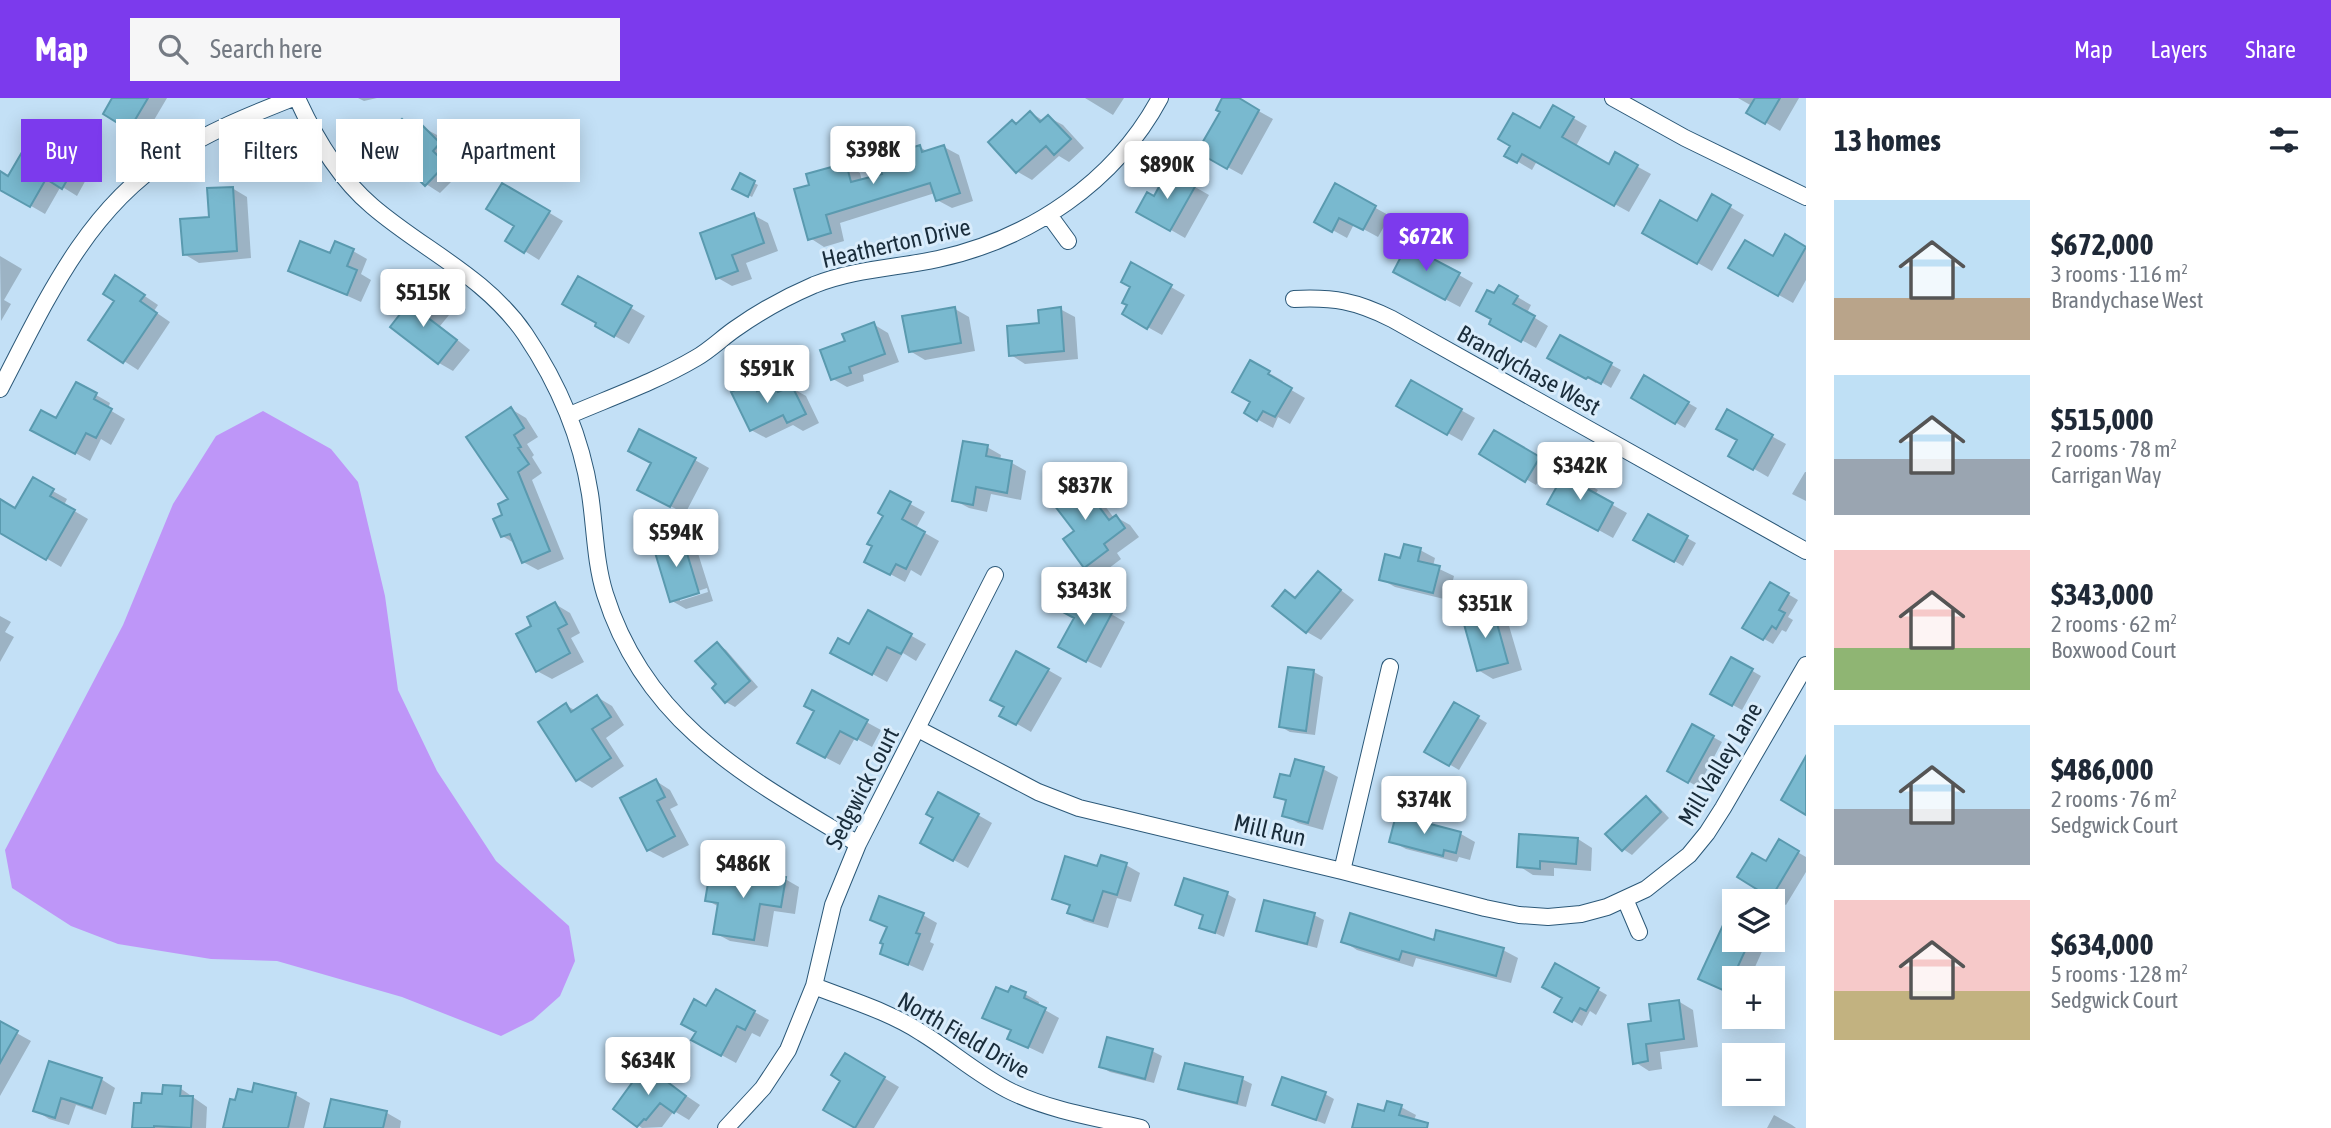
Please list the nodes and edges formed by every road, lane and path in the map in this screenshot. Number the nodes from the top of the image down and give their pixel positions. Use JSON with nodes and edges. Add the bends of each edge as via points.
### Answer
{"nodes":[{"id":1,"x":295,"y":98,"type":"edge"},
{"id":2,"x":1160,"y":98,"type":"edge"},
{"id":3,"x":1613,"y":98,"type":"edge"},
{"id":4,"x":1806,"y":197,"type":"edge"},
{"id":5,"x":1049,"y":215,"type":"junction"},
{"id":6,"x":1068,"y":241,"type":"dead end"},
{"id":7,"x":1294,"y":299,"type":"dead end"},
{"id":8,"x":0,"y":389,"type":"edge"},
{"id":9,"x":570,"y":415,"type":"junction"},
{"id":10,"x":1806,"y":551,"type":"edge"},
{"id":11,"x":995,"y":575,"type":"dead end"},
{"id":12,"x":1806,"y":665,"type":"edge"},
{"id":13,"x":1390,"y":667,"type":"dead end"},
{"id":14,"x":918,"y":729,"type":"junction"},
{"id":15,"x":858,"y":844,"type":"junction"},
{"id":16,"x":1342,"y":871,"type":"junction"},
{"id":17,"x":1625,"y":899,"type":"junction"},
{"id":18,"x":1639,"y":932,"type":"dead end"},
{"id":19,"x":814,"y":986,"type":"junction"},
{"id":20,"x":1137,"y":1127,"type":"edge"},
{"id":21,"x":726,"y":1128,"type":"edge"}],
"edges":[{"from":1,"to":8,"type":"street","via":[[202,137],[132,186],[77,249]]},
{"from":1,"to":9,"type":"street","via":[[342,176],[395,225],[466,272],[498,302],[523,331]]},
{"from":2,"to":5,"type":"street","name":"Heatherton Drive","via":[[1106,169]]},
{"from":3,"to":4,"type":"street"},
{"from":5,"to":6,"type":"street"},
{"from":5,"to":9,"type":"street","name":"Heatherton Drive","via":[[978,248],[855,272],[814,285],[775,303],[669,373]]},
{"from":7,"to":10,"type":"street","name":"Brandychase West","via":[[1349,301],[1381,313]]},
{"from":9,"to":15,"type":"street","via":[[590,493],[605,593],[641,670],[665,704],[715,752]]},
{"from":11,"to":14,"type":"street","name":"Sedgwick Court"},
{"from":12,"to":17,"type":"street","name":"Mill Valley Lane","via":[[1707,833],[1665,876]]},
{"from":13,"to":16,"type":"street"},
{"from":14,"to":15,"type":"street","name":"Sedgwick Court"},
{"from":14,"to":16,"type":"street","name":"Mill Run","via":[[1038,792],[1079,808]]},
{"from":15,"to":19,"type":"street","name":"Sedgwick Court","via":[[833,905]]},
{"from":16,"to":17,"type":"street","name":"Mill Run","via":[[1519,915],[1581,914]]},
{"from":17,"to":18,"type":"street"},
{"from":19,"to":20,"type":"street","name":"North Field Drive","via":[[920,1031],[974,1071],[1036,1102]]},
{"from":19,"to":21,"type":"street","name":"Sedgwick Court","via":[[788,1050],[764,1088]]}]}
